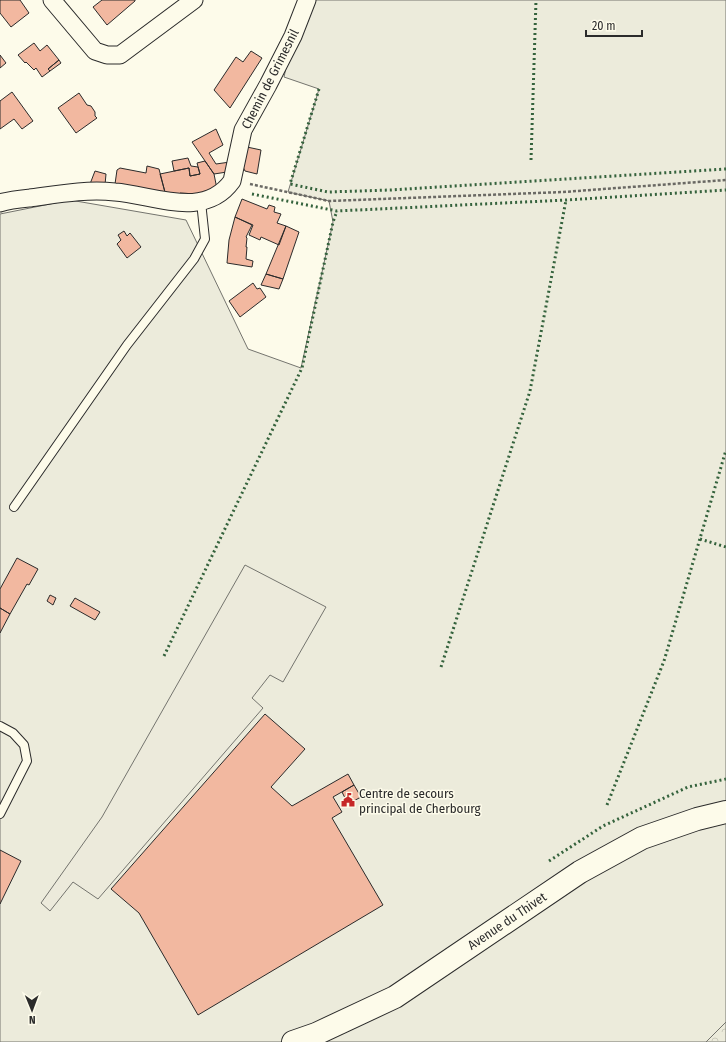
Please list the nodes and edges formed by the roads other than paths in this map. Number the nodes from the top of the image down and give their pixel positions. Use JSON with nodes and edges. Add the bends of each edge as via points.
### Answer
{"nodes":[{"id":1,"x":52,"y":0,"type":"edge"},
{"id":2,"x":194,"y":0,"type":"edge"},
{"id":3,"x":307,"y":0,"type":"edge"},
{"id":4,"x":200,"y":202,"type":"junction"},
{"id":5,"x":0,"y":203,"type":"edge"},
{"id":6,"x":14,"y":507,"type":"dead end"},
{"id":7,"x":0,"y":726,"type":"edge"},
{"id":8,"x":726,"y":812,"type":"edge"},
{"id":9,"x":0,"y":814,"type":"edge"},
{"id":10,"x":293,"y":1042,"type":"edge"}],
"edges":[{"from":1,"to":2,"type":"street","via":[[95,51],[107,55],[120,55]]},
{"from":3,"to":4,"type":"street","name":"Chemin de Grimesnil","via":[[293,36],[243,130],[232,181],[218,195]]},
{"from":4,"to":5,"type":"street","via":[[182,203],[116,192],[77,191]]},
{"from":4,"to":6,"type":"lane","via":[[205,239],[194,258],[127,345]]},
{"from":7,"to":9,"type":"lane","via":[[13,733],[24,745],[27,760]]},
{"from":8,"to":10,"type":"main road","name":"Avenue du Thivet","via":[[697,818],[642,838],[580,872],[395,997]]}]}
